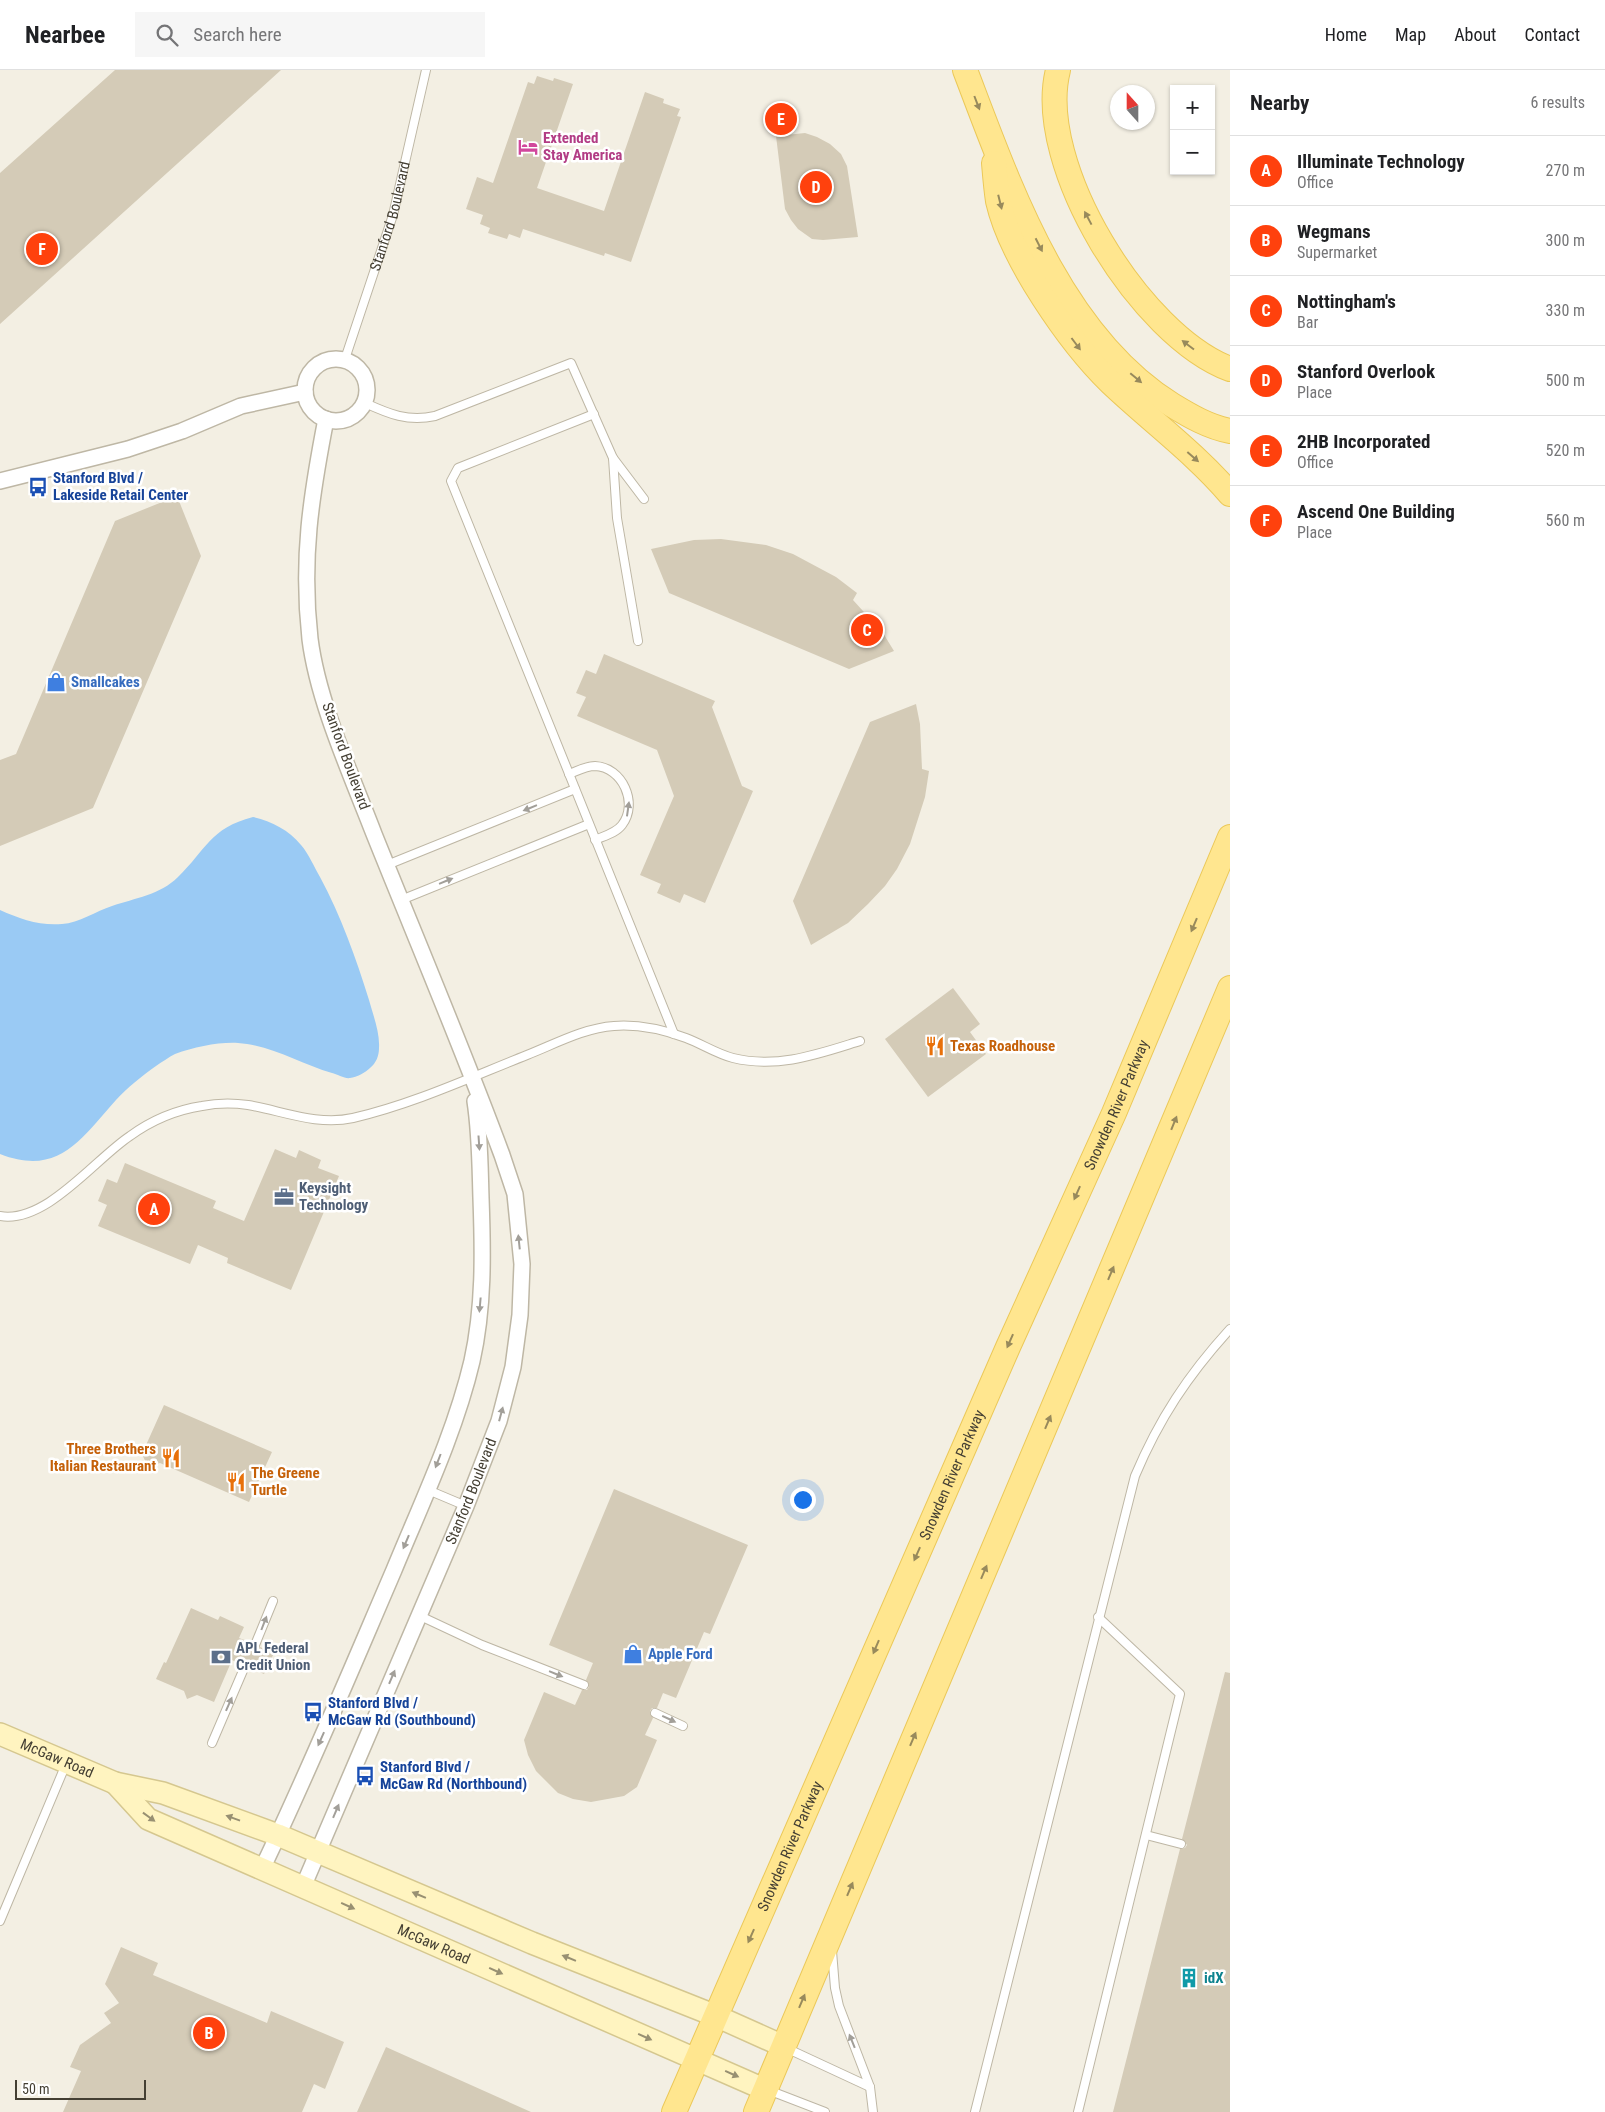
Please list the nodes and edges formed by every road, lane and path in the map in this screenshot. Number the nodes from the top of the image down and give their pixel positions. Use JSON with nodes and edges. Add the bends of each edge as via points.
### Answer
{"nodes":[{"id":1,"x":426,"y":70,"type":"edge"},
{"id":2,"x":964,"y":70,"type":"edge"},
{"id":3,"x":1058,"y":70,"type":"edge"},
{"id":4,"x":990,"y":136,"type":"junction"},
{"id":5,"x":345,"y":359,"type":"junction"},
{"id":6,"x":1230,"y":369,"type":"edge"},
{"id":7,"x":305,"y":392,"type":"junction"},
{"id":8,"x":365,"y":403,"type":"junction"},
{"id":9,"x":594,"y":414,"type":"junction"},
{"id":10,"x":326,"y":419,"type":"junction"},
{"id":11,"x":1230,"y":431,"type":"edge"},
{"id":12,"x":613,"y":458,"type":"junction"},
{"id":13,"x":0,"y":481,"type":"edge"},
{"id":14,"x":1230,"y":494,"type":"edge"},
{"id":15,"x":644,"y":499,"type":"dead end"},
{"id":16,"x":638,"y":641,"type":"dead end"},
{"id":17,"x":569,"y":774,"type":"junction"},
{"id":18,"x":575,"y":789,"type":"junction"},
{"id":19,"x":1230,"y":820,"type":"edge"},
{"id":20,"x":589,"y":824,"type":"junction"},
{"id":21,"x":1230,"y":838,"type":"edge"},
{"id":22,"x":595,"y":840,"type":"junction"},
{"id":23,"x":387,"y":865,"type":"junction"},
{"id":24,"x":1212,"y":880,"type":"junction"},
{"id":25,"x":400,"y":900,"type":"junction"},
{"id":26,"x":1230,"y":988,"type":"edge"},
{"id":27,"x":674,"y":1034,"type":"junction"},
{"id":28,"x":860,"y":1041,"type":"dead end"},
{"id":29,"x":472,"y":1077,"type":"junction"},
{"id":30,"x":0,"y":1216,"type":"edge"},
{"id":31,"x":1230,"y":1329,"type":"edge"},
{"id":32,"x":428,"y":1490,"type":"junction"},
{"id":33,"x":466,"y":1506,"type":"junction"},
{"id":34,"x":273,"y":1601,"type":"dead end"},
{"id":35,"x":418,"y":1615,"type":"junction"},
{"id":36,"x":1098,"y":1617,"type":"junction"},
{"id":37,"x":255,"y":1645,"type":"dead end"},
{"id":38,"x":245,"y":1666,"type":"dead end"},
{"id":39,"x":584,"y":1685,"type":"dead end"},
{"id":40,"x":655,"y":1713,"type":"dead end"},
{"id":41,"x":683,"y":1726,"type":"dead end"},
{"id":42,"x":0,"y":1734,"type":"edge"},
{"id":43,"x":212,"y":1743,"type":"dead end"},
{"id":44,"x":67,"y":1762,"type":"junction"},
{"id":45,"x":115,"y":1783,"type":"junction"},
{"id":46,"x":278,"y":1835,"type":"junction"},
{"id":47,"x":1146,"y":1835,"type":"junction"},
{"id":48,"x":1181,"y":1844,"type":"dead end"},
{"id":49,"x":318,"y":1852,"type":"junction"},
{"id":50,"x":262,"y":1869,"type":"junction"},
{"id":51,"x":303,"y":1887,"type":"junction"},
{"id":52,"x":0,"y":1920,"type":"edge"},
{"id":53,"x":831,"y":1934,"type":"junction"},
{"id":54,"x":716,"y":2016,"type":"junction"},
{"id":55,"x":783,"y":2046,"type":"junction"},
{"id":56,"x":697,"y":2059,"type":"junction"},
{"id":57,"x":870,"y":2087,"type":"junction"},
{"id":58,"x":766,"y":2090,"type":"junction"},
{"id":59,"x":674,"y":2112,"type":"edge"},
{"id":60,"x":756,"y":2112,"type":"edge"},
{"id":61,"x":826,"y":2112,"type":"edge"},
{"id":62,"x":873,"y":2112,"type":"edge"},
{"id":63,"x":975,"y":2112,"type":"edge"},
{"id":64,"x":1078,"y":2112,"type":"edge"}],
"edges":[{"from":1,"to":5,"type":"lane","name":"Stanford Boulevard","via":[[393,215]]},
{"from":2,"to":4,"type":"main road","one_way":true},
{"from":6,"to":3,"type":"main road","one_way":true,"via":[[1202,355],[1178,337],[1126,279],[1106,250],[1085,212],[1069,172],[1055,106]]},
{"from":4,"to":11,"type":"main road","one_way":true,"via":[[1052,272],[1099,340],[1123,367],[1156,395],[1192,417]]},
{"from":4,"to":14,"type":"main road","one_way":true,"via":[[998,201],[1034,282],[1059,320],[1084,355],[1110,382],[1208,469]]},
{"from":5,"to":7,"type":"street","via":[[332,358],[314,368],[308,375]]},
{"from":5,"to":8,"type":"street","via":[[358,367],[366,378],[368,392]]},
{"from":7,"to":10,"type":"street","via":[[312,410]]},
{"from":7,"to":13,"type":"street","via":[[241,406],[128,449]]},
{"from":8,"to":9,"type":"lane","via":[[396,416],[421,419],[571,364]]},
{"from":8,"to":10,"type":"street","via":[[357,414],[346,420]]},
{"from":9,"to":12,"type":"lane"},
{"from":9,"to":17,"type":"lane","via":[[458,468],[451,481]]},
{"from":10,"to":23,"type":"street","name":"Stanford Boulevard","via":[[312,487],[306,545],[306,599],[311,641],[331,720]]},
{"from":12,"to":15,"type":"lane"},
{"from":12,"to":16,"type":"lane","via":[[617,518]]},
{"from":17,"to":18,"type":"lane"},
{"from":22,"to":17,"type":"lane","one_way":true,"via":[[622,826],[630,802],[626,790],[622,781],[604,768],[587,767]]},
{"from":18,"to":20,"type":"lane"},
{"from":18,"to":23,"type":"lane","one_way":true},
{"from":19,"to":24,"type":"main road"},
{"from":20,"to":22,"type":"lane"},
{"from":25,"to":20,"type":"lane","one_way":true},
{"from":21,"to":24,"type":"main road","name":"Snowden River Parkway"},
{"from":22,"to":27,"type":"lane"},
{"from":23,"to":25,"type":"street","name":"Stanford Boulevard"},
{"from":24,"to":54,"type":"main road","name":"Snowden River Parkway","one_way":true,"via":[[1114,1113],[1008,1347]]},
{"from":25,"to":29,"type":"street","name":"Stanford Boulevard"},
{"from":53,"to":26,"type":"main road","one_way":true},
{"from":27,"to":28,"type":"lane","via":[[731,1057],[769,1063],[814,1055]]},
{"from":27,"to":29,"type":"lane","via":[[632,1025],[596,1029]]},
{"from":29,"to":30,"type":"lane","via":[[420,1099],[330,1121],[246,1105],[223,1104],[203,1105],[168,1114],[129,1136],[58,1196],[25,1213]]},
{"from":29,"to":32,"type":"street","name":"Stanford Boulevard","one_way":true,"via":[[480,1158],[483,1261],[479,1312],[472,1360],[459,1409]]},
{"from":33,"to":29,"type":"street","name":"Stanford Boulevard","one_way":true,"via":[[499,1421],[513,1367],[522,1264],[515,1194]]},
{"from":31,"to":36,"type":"lane","via":[[1175,1397],[1150,1440],[1135,1476]]},
{"from":32,"to":33,"type":"lane"},
{"from":32,"to":46,"type":"street","name":"Stanford Boulevard","one_way":true},
{"from":33,"to":35,"type":"street","name":"Stanford Boulevard"},
{"from":37,"to":34,"type":"lane","one_way":true},
{"from":35,"to":39,"type":"lane","one_way":true,"via":[[482,1645]]},
{"from":49,"to":35,"type":"street","name":"Stanford Boulevard","one_way":true},
{"from":36,"to":47,"type":"lane","via":[[1180,1694]]},
{"from":36,"to":63,"type":"lane"},
{"from":43,"to":38,"type":"lane","one_way":true},
{"from":40,"to":41,"type":"lane","one_way":true},
{"from":42,"to":44,"type":"street","name":"McGaw Road"},
{"from":44,"to":45,"type":"street","name":"McGaw Road"},
{"from":44,"to":52,"type":"lane"},
{"from":46,"to":45,"type":"street","name":"McGaw Road","one_way":true,"via":[[163,1793]]},
{"from":45,"to":50,"type":"street","name":"McGaw Road","one_way":true,"via":[[148,1819]]},
{"from":46,"to":49,"type":"street","name":"McGaw Road"},
{"from":46,"to":50,"type":"street","name":"Stanford Boulevard"},
{"from":47,"to":48,"type":"lane"},
{"from":47,"to":64,"type":"lane"},
{"from":49,"to":51,"type":"street","name":"Stanford Boulevard"},
{"from":54,"to":49,"type":"street","name":"McGaw Road","one_way":true,"via":[[532,1943]]},
{"from":50,"to":51,"type":"street","name":"McGaw Road"},
{"from":51,"to":56,"type":"street","name":"McGaw Road","one_way":true},
{"from":55,"to":53,"type":"main road","one_way":true},
{"from":57,"to":53,"type":"lane","one_way":true,"via":[[839,2006]]},
{"from":54,"to":55,"type":"street","name":"McGaw Road"},
{"from":54,"to":56,"type":"main road","name":"Snowden River Parkway"},
{"from":55,"to":57,"type":"lane"},
{"from":55,"to":58,"type":"main road"},
{"from":56,"to":58,"type":"street","name":"McGaw Road","one_way":true},
{"from":56,"to":59,"type":"main road","name":"Snowden River Parkway"},
{"from":57,"to":62,"type":"lane"},
{"from":58,"to":60,"type":"main road"},
{"from":58,"to":61,"type":"lane"}]}
